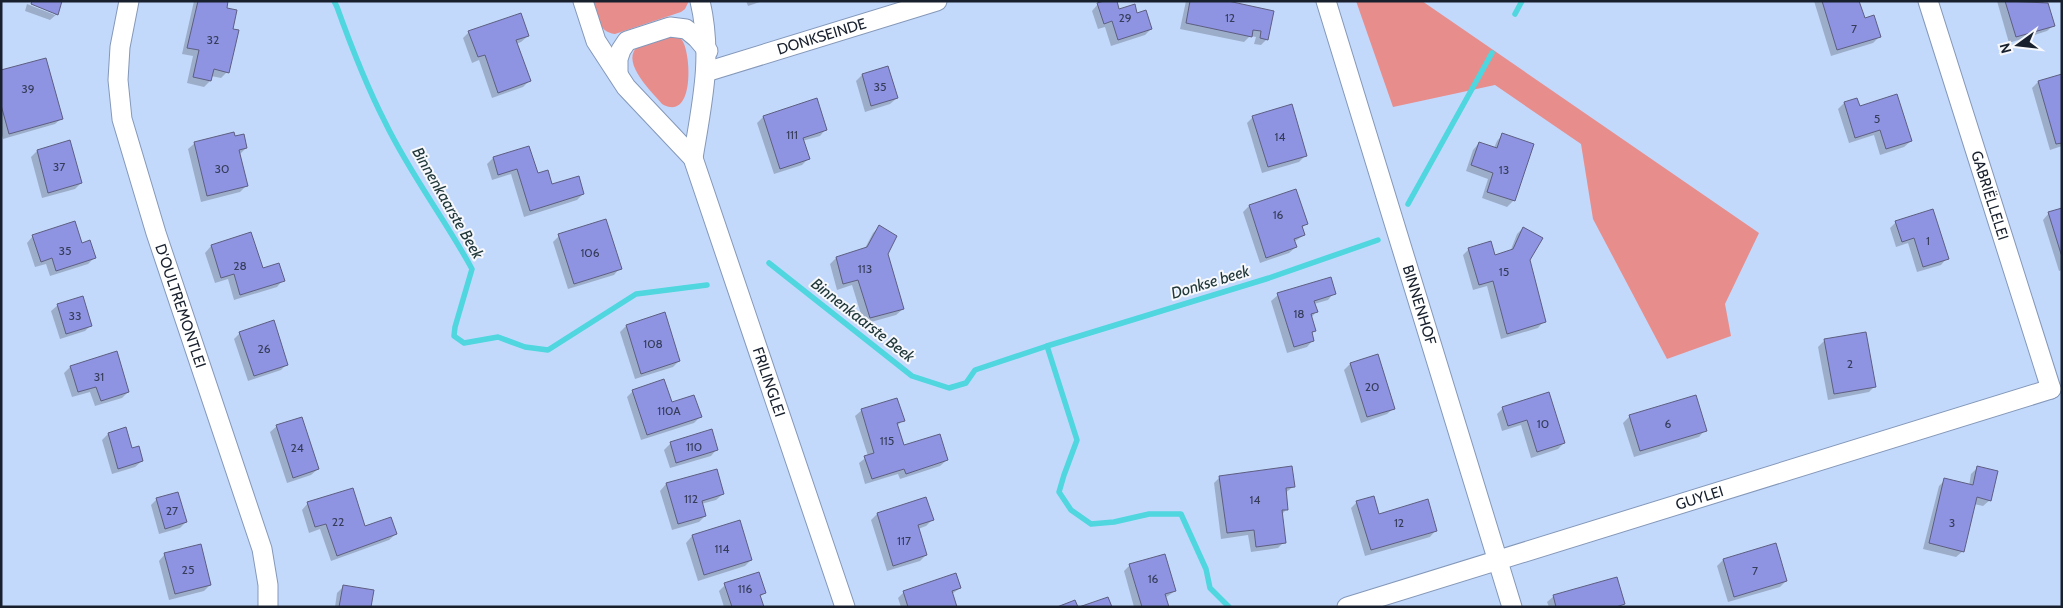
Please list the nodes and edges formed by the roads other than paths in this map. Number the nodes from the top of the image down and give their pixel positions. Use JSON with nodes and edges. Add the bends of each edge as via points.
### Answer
{"nodes":[{"id":1,"x":129,"y":1,"type":"edge"},
{"id":2,"x":583,"y":1,"type":"edge"},
{"id":3,"x":700,"y":1,"type":"edge"},
{"id":4,"x":937,"y":1,"type":"edge"},
{"id":5,"x":1326,"y":1,"type":"edge"},
{"id":6,"x":1928,"y":1,"type":"edge"},
{"id":7,"x":708,"y":51,"type":"junction"},
{"id":8,"x":706,"y":72,"type":"junction"},
{"id":9,"x":618,"y":74,"type":"junction"},
{"id":10,"x":694,"y":158,"type":"junction"},
{"id":11,"x":2056,"y":393,"type":"edge"},
{"id":12,"x":1498,"y":560,"type":"junction"},
{"id":13,"x":268,"y":607,"type":"edge"},
{"id":14,"x":845,"y":607,"type":"edge"},
{"id":15,"x":1347,"y":607,"type":"edge"},
{"id":16,"x":1512,"y":607,"type":"edge"}],
"edges":[{"from":1,"to":13,"type":"street","name":"D'OULTREMONTLEI","via":[[120,47],[118,80],[122,119],[262,549]]},
{"from":2,"to":9,"type":"street","name":"FRILINGLEI","via":[[596,41]]},
{"from":3,"to":7,"type":"street","name":"FRILINGLEI"},
{"from":4,"to":8,"type":"street","name":"DONKSEINDE"},
{"from":5,"to":12,"type":"street","name":"BINNENHOF"},
{"from":6,"to":11,"type":"street","name":"GABRIËLLELEI"},
{"from":7,"to":8,"type":"street","name":"FRILINGLEI"},
{"from":7,"to":9,"type":"street","via":[[686,29],[670,27],[627,41],[618,59]]},
{"from":8,"to":10,"type":"street","name":"FRILINGLEI"},
{"from":9,"to":10,"type":"street","name":"FRILINGLEI","via":[[626,87]]},
{"from":10,"to":14,"type":"street","name":"FRILINGLEI"},
{"from":11,"to":12,"type":"street","name":"GUYLEI"},
{"from":12,"to":15,"type":"street","name":"GUYLEI"},
{"from":12,"to":16,"type":"street","name":"BINNENHOF"}]}
